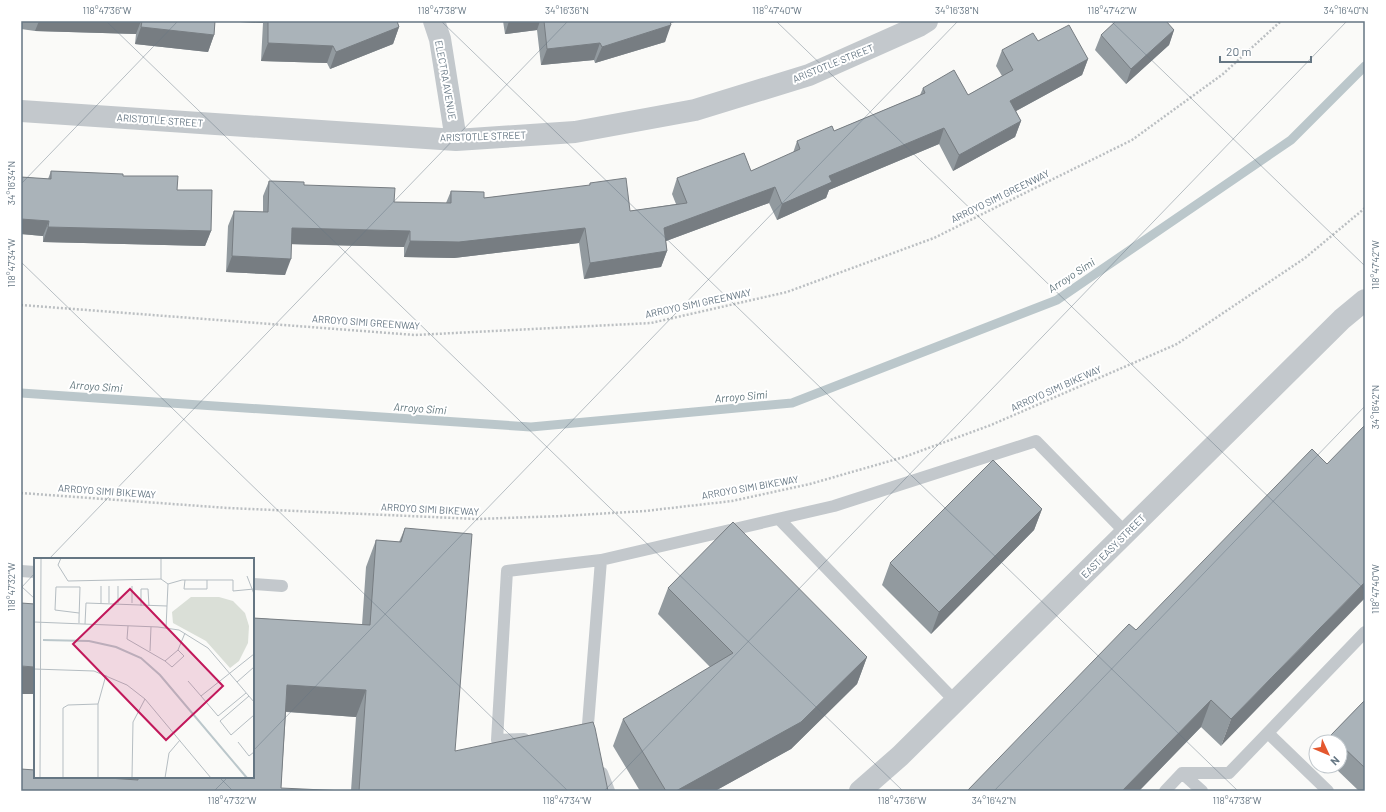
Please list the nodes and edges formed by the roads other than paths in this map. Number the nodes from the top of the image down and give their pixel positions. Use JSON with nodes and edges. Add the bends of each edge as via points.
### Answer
{"nodes":[{"id":1,"x":434,"y":21,"type":"edge"},
{"id":2,"x":921,"y":23,"type":"edge"},
{"id":3,"x":21,"y":111,"type":"edge"},
{"id":4,"x":456,"y":140,"type":"junction"},
{"id":5,"x":1365,"y":300,"type":"edge"},
{"id":6,"x":779,"y":519,"type":"junction"},
{"id":7,"x":1126,"y":533,"type":"junction"},
{"id":8,"x":601,"y":560,"type":"junction"},
{"id":9,"x":21,"y":571,"type":"edge"},
{"id":10,"x":34,"y":572,"type":"edge"},
{"id":11,"x":254,"y":584,"type":"edge"},
{"id":12,"x":282,"y":586,"type":"dead end"},
{"id":13,"x":1365,"y":632,"type":"edge"},
{"id":14,"x":955,"y":701,"type":"junction"},
{"id":15,"x":1268,"y":733,"type":"junction"},
{"id":16,"x":534,"y":739,"type":"edge"},
{"id":17,"x":572,"y":739,"type":"edge"},
{"id":18,"x":598,"y":765,"type":"edge"},
{"id":19,"x":1182,"y":773,"type":"junction"},
{"id":20,"x":609,"y":791,"type":"edge"},
{"id":21,"x":860,"y":791,"type":"edge"},
{"id":22,"x":1165,"y":791,"type":"edge"},
{"id":23,"x":1202,"y":791,"type":"edge"},
{"id":24,"x":1328,"y":791,"type":"edge"}],
"edges":[{"from":1,"to":4,"type":"street","name":"ELECTRA AVENUE","via":[[440,39]]},
{"from":2,"to":4,"type":"street","name":"ARISTOTLE STREET","via":[[809,75],[695,110],[575,132]]},
{"from":3,"to":4,"type":"street","name":"ARISTOTLE STREET"},
{"from":5,"to":7,"type":"street","name":"EAST EASY STREET","via":[[1342,319]]},
{"from":6,"to":7,"type":"lane","via":[[834,506],[1036,441]]},
{"from":6,"to":8,"type":"lane"},
{"from":6,"to":14,"type":"lane"},
{"from":7,"to":14,"type":"street","name":"EAST EASY STREET"},
{"from":8,"to":16,"type":"lane","via":[[507,571],[497,740]]},
{"from":8,"to":17,"type":"lane","via":[[589,742]]},
{"from":9,"to":10,"type":"lane"},
{"from":11,"to":12,"type":"lane"},
{"from":13,"to":15,"type":"lane"},
{"from":14,"to":21,"type":"street","name":"EAST EASY STREET","via":[[900,756]]},
{"from":15,"to":19,"type":"lane","via":[[1229,773]]},
{"from":15,"to":24,"type":"lane"},
{"from":18,"to":20,"type":"lane"},
{"from":19,"to":22,"type":"lane"},
{"from":19,"to":23,"type":"lane"}]}
